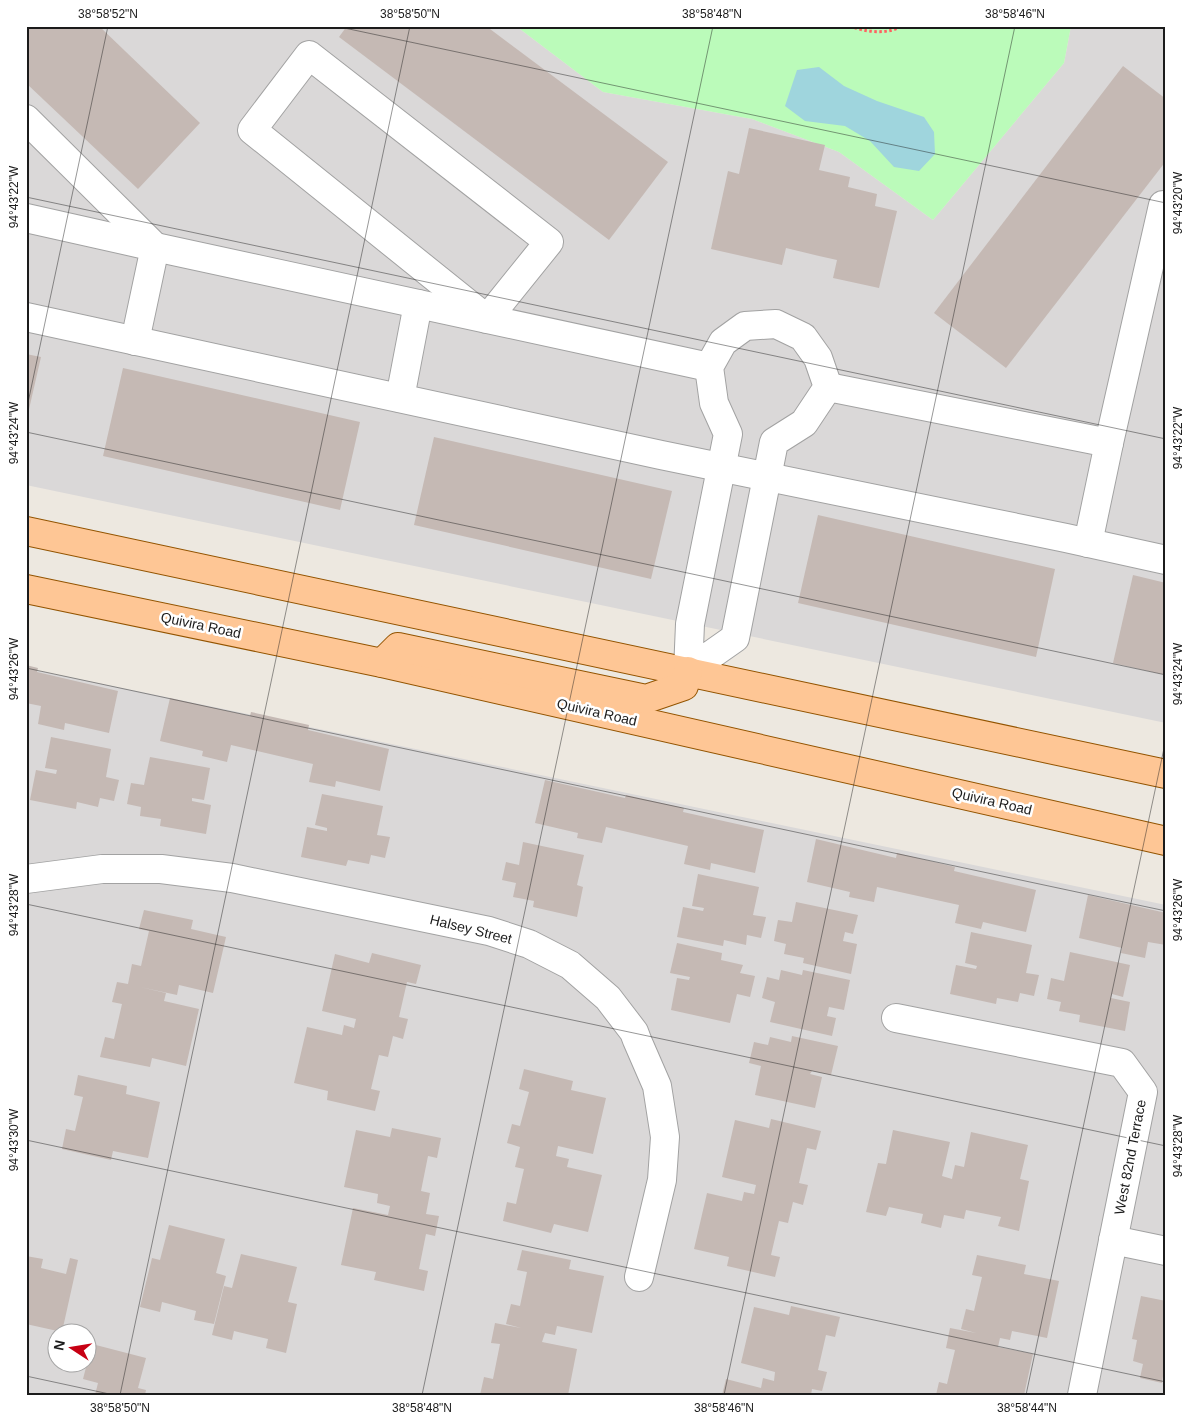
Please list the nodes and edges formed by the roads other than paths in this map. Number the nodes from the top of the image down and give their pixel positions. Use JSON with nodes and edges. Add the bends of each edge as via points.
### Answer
{"nodes":[{"id":1,"x":26,"y":119,"type":"edge"},
{"id":2,"x":1166,"y":205,"type":"edge"},
{"id":3,"x":26,"y":218,"type":"edge"},
{"id":4,"x":156,"y":247,"type":"junction"},
{"id":5,"x":418,"y":304,"type":"junction"},
{"id":6,"x":26,"y":317,"type":"edge"},
{"id":7,"x":487,"y":319,"type":"junction"},
{"id":8,"x":135,"y":341,"type":"junction"},
{"id":9,"x":709,"y":367,"type":"junction"},
{"id":10,"x":828,"y":387,"type":"junction"},
{"id":11,"x":400,"y":398,"type":"junction"},
{"id":12,"x":1109,"y":443,"type":"junction"},
{"id":13,"x":721,"y":468,"type":"junction"},
{"id":14,"x":768,"y":477,"type":"junction"},
{"id":15,"x":26,"y":531,"type":"edge"},
{"id":16,"x":1088,"y":543,"type":"junction"},
{"id":17,"x":1166,"y":560,"type":"edge"},
{"id":18,"x":26,"y":589,"type":"edge"},
{"id":19,"x":382,"y":663,"type":"junction"},
{"id":20,"x":688,"y":671,"type":"junction"},
{"id":21,"x":1166,"y":774,"type":"edge"},
{"id":22,"x":1166,"y":841,"type":"edge"},
{"id":23,"x":26,"y":879,"type":"edge"},
{"id":24,"x":896,"y":1018,"type":"dead end"},
{"id":25,"x":1113,"y":1240,"type":"junction"},
{"id":26,"x":1166,"y":1251,"type":"edge"},
{"id":27,"x":639,"y":1277,"type":"dead end"},
{"id":28,"x":1082,"y":1395,"type":"edge"}],
"edges":[{"from":1,"to":4,"type":"street"},
{"from":2,"to":12,"type":"street","via":[[1163,205]]},
{"from":3,"to":4,"type":"street"},
{"from":4,"to":5,"type":"street"},
{"from":4,"to":8,"type":"street"},
{"from":5,"to":7,"type":"street"},
{"from":5,"to":11,"type":"street"},
{"from":6,"to":8,"type":"street"},
{"from":7,"to":7,"type":"street","via":[[252,130],[310,55],[549,242]]},
{"from":7,"to":9,"type":"street"},
{"from":8,"to":11,"type":"street"},
{"from":9,"to":10,"type":"street","via":[[723,342],[745,326],[776,324],[803,337],[818,358]]},
{"from":9,"to":13,"type":"street","via":[[714,403],[728,434]]},
{"from":10,"to":12,"type":"street"},
{"from":10,"to":14,"type":"street","via":[[804,423],[774,442]]},
{"from":11,"to":13,"type":"street"},
{"from":12,"to":16,"type":"street"},
{"from":13,"to":14,"type":"street"},
{"from":13,"to":20,"type":"street","via":[[690,624]]},
{"from":14,"to":16,"type":"street"},
{"from":14,"to":20,"type":"street","via":[[735,638]]},
{"from":15,"to":20,"type":"main road"},
{"from":16,"to":17,"type":"street"},
{"from":18,"to":19,"type":"main road","name":"Quivira Road"},
{"from":19,"to":20,"type":"main road","via":[[398,647],[646,699],[684,686]]},
{"from":19,"to":22,"type":"main road","name":"Quivira Road"},
{"from":20,"to":21,"type":"main road"},
{"from":23,"to":27,"type":"street","name":"Halsey Street","via":[[102,869],[152,869],[232,878],[489,932],[528,944],[570,964],[608,998],[634,1032],[656,1086],[665,1138],[662,1180]]},
{"from":24,"to":25,"type":"street","name":"West 82nd Terrace","via":[[1122,1063],[1143,1092]]},
{"from":25,"to":26,"type":"street"},
{"from":25,"to":28,"type":"street","name":"West 82nd Terrace"}]}
